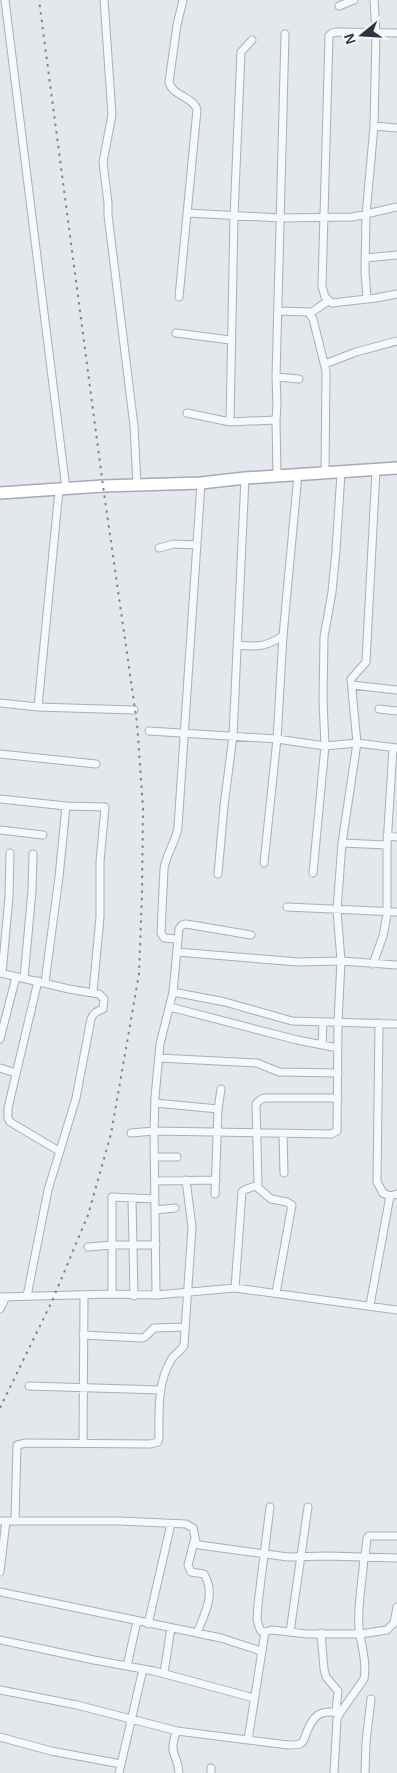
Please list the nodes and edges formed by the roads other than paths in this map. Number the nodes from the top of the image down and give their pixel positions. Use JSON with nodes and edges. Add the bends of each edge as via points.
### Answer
{"nodes":[{"id":1,"x":5,"y":0,"type":"edge"},
{"id":2,"x":104,"y":0,"type":"edge"},
{"id":3,"x":183,"y":0,"type":"edge"},
{"id":4,"x":354,"y":0,"type":"edge"},
{"id":5,"x":374,"y":0,"type":"edge"},
{"id":6,"x":339,"y":6,"type":"dead end"},
{"id":7,"x":376,"y":33,"type":"junction"},
{"id":8,"x":397,"y":33,"type":"edge"},
{"id":9,"x":285,"y":34,"type":"dead end"},
{"id":10,"x":252,"y":40,"type":"dead end"},
{"id":11,"x":374,"y":126,"type":"junction"},
{"id":12,"x":397,"y":128,"type":"edge"},
{"id":13,"x":397,"y":207,"type":"edge"},
{"id":14,"x":188,"y":214,"type":"junction"},
{"id":15,"x":366,"y":215,"type":"junction"},
{"id":16,"x":234,"y":216,"type":"junction"},
{"id":17,"x":324,"y":217,"type":"junction"},
{"id":18,"x":280,"y":218,"type":"junction"},
{"id":19,"x":397,"y":255,"type":"edge"},
{"id":20,"x":365,"y":258,"type":"junction"},
{"id":21,"x":397,"y":294,"type":"edge"},
{"id":22,"x":179,"y":297,"type":"dead end"},
{"id":23,"x":367,"y":299,"type":"junction"},
{"id":24,"x":328,"y":301,"type":"junction"},
{"id":25,"x":279,"y":311,"type":"junction"},
{"id":26,"x":308,"y":312,"type":"junction"},
{"id":27,"x":176,"y":333,"type":"dead end"},
{"id":28,"x":230,"y":340,"type":"junction"},
{"id":29,"x":397,"y":341,"type":"edge"},
{"id":30,"x":325,"y":364,"type":"junction"},
{"id":31,"x":276,"y":377,"type":"junction"},
{"id":32,"x":299,"y":379,"type":"dead end"},
{"id":33,"x":187,"y":413,"type":"dead end"},
{"id":34,"x":276,"y":420,"type":"junction"},
{"id":35,"x":230,"y":422,"type":"junction"},
{"id":36,"x":397,"y":468,"type":"edge"},
{"id":37,"x":376,"y":470,"type":"junction"},
{"id":38,"x":341,"y":473,"type":"junction"},
{"id":39,"x":298,"y":474,"type":"junction"},
{"id":40,"x":325,"y":474,"type":"junction"},
{"id":41,"x":278,"y":476,"type":"junction"},
{"id":42,"x":245,"y":478,"type":"junction"},
{"id":43,"x":201,"y":483,"type":"junction"},
{"id":44,"x":137,"y":486,"type":"junction"},
{"id":45,"x":62,"y":490,"type":"junction"},
{"id":46,"x":0,"y":492,"type":"edge"},
{"id":47,"x":197,"y":545,"type":"junction"},
{"id":48,"x":159,"y":548,"type":"dead end"},
{"id":49,"x":283,"y":636,"type":"junction"},
{"id":50,"x":238,"y":646,"type":"junction"},
{"id":51,"x":352,"y":685,"type":"junction"},
{"id":52,"x":397,"y":690,"type":"edge"},
{"id":53,"x":0,"y":703,"type":"edge"},
{"id":54,"x":38,"y":707,"type":"junction"},
{"id":55,"x":379,"y":709,"type":"dead end"},
{"id":56,"x":134,"y":710,"type":"dead end"},
{"id":57,"x":397,"y":711,"type":"edge"},
{"id":58,"x":149,"y":731,"type":"dead end"},
{"id":59,"x":183,"y":733,"type":"junction"},
{"id":60,"x":233,"y":736,"type":"junction"},
{"id":61,"x":277,"y":739,"type":"junction"},
{"id":62,"x":357,"y":743,"type":"junction"},
{"id":63,"x":325,"y":746,"type":"junction"},
{"id":64,"x":395,"y":748,"type":"edge"},
{"id":65,"x":0,"y":754,"type":"edge"},
{"id":66,"x":96,"y":764,"type":"dead end"},
{"id":67,"x":0,"y":799,"type":"edge"},
{"id":68,"x":66,"y":806,"type":"junction"},
{"id":69,"x":0,"y":830,"type":"edge"},
{"id":70,"x":43,"y":835,"type":"dead end"},
{"id":71,"x":387,"y":836,"type":"junction"},
{"id":72,"x":397,"y":837,"type":"edge"},
{"id":73,"x":342,"y":843,"type":"junction"},
{"id":74,"x":387,"y":845,"type":"junction"},
{"id":75,"x":10,"y":852,"type":"dead end"},
{"id":76,"x":34,"y":854,"type":"dead end"},
{"id":77,"x":264,"y":863,"type":"dead end"},
{"id":78,"x":313,"y":873,"type":"dead end"},
{"id":79,"x":218,"y":874,"type":"dead end"},
{"id":80,"x":287,"y":907,"type":"dead end"},
{"id":81,"x":337,"y":910,"type":"junction"},
{"id":82,"x":386,"y":912,"type":"junction"},
{"id":83,"x":397,"y":912,"type":"edge"},
{"id":84,"x":251,"y":935,"type":"dead end"},
{"id":85,"x":177,"y":940,"type":"junction"},
{"id":86,"x":177,"y":952,"type":"junction"},
{"id":87,"x":340,"y":961,"type":"junction"},
{"id":88,"x":373,"y":964,"type":"junction"},
{"id":89,"x":397,"y":966,"type":"edge"},
{"id":90,"x":1,"y":973,"type":"edge"},
{"id":91,"x":20,"y":978,"type":"junction"},
{"id":92,"x":42,"y":982,"type":"junction"},
{"id":93,"x":93,"y":992,"type":"junction"},
{"id":94,"x":173,"y":992,"type":"junction"},
{"id":95,"x":170,"y":1007,"type":"junction"},
{"id":96,"x":323,"y":1022,"type":"junction"},
{"id":97,"x":338,"y":1022,"type":"junction"},
{"id":98,"x":379,"y":1023,"type":"junction"},
{"id":99,"x":397,"y":1024,"type":"edge"},
{"id":100,"x":0,"y":1038,"type":"edge"},
{"id":101,"x":322,"y":1045,"type":"junction"},
{"id":102,"x":338,"y":1048,"type":"junction"},
{"id":103,"x":159,"y":1058,"type":"junction"},
{"id":104,"x":0,"y":1068,"type":"edge"},
{"id":105,"x":16,"y":1073,"type":"junction"},
{"id":106,"x":338,"y":1073,"type":"junction"},
{"id":107,"x":221,"y":1090,"type":"dead end"},
{"id":108,"x":338,"y":1098,"type":"junction"},
{"id":109,"x":155,"y":1103,"type":"junction"},
{"id":110,"x":218,"y":1109,"type":"junction"},
{"id":111,"x":154,"y":1131,"type":"junction"},
{"id":112,"x":216,"y":1132,"type":"junction"},
{"id":113,"x":131,"y":1133,"type":"dead end"},
{"id":114,"x":257,"y":1133,"type":"junction"},
{"id":115,"x":283,"y":1133,"type":"junction"},
{"id":116,"x":59,"y":1151,"type":"junction"},
{"id":117,"x":154,"y":1156,"type":"junction"},
{"id":118,"x":177,"y":1157,"type":"dead end"},
{"id":119,"x":284,"y":1173,"type":"dead end"},
{"id":120,"x":186,"y":1180,"type":"junction"},
{"id":121,"x":216,"y":1180,"type":"junction"},
{"id":122,"x":155,"y":1181,"type":"junction"},
{"id":123,"x":257,"y":1187,"type":"junction"},
{"id":124,"x":215,"y":1194,"type":"dead end"},
{"id":125,"x":394,"y":1195,"type":"edge"},
{"id":126,"x":132,"y":1199,"type":"junction"},
{"id":127,"x":155,"y":1199,"type":"junction"},
{"id":128,"x":175,"y":1208,"type":"dead end"},
{"id":129,"x":155,"y":1210,"type":"junction"},
{"id":130,"x":112,"y":1245,"type":"junction"},
{"id":131,"x":133,"y":1245,"type":"junction"},
{"id":132,"x":156,"y":1245,"type":"junction"},
{"id":133,"x":88,"y":1247,"type":"dead end"},
{"id":134,"x":235,"y":1288,"type":"junction"},
{"id":135,"x":187,"y":1292,"type":"junction"},
{"id":136,"x":112,"y":1294,"type":"junction"},
{"id":137,"x":276,"y":1294,"type":"junction"},
{"id":138,"x":84,"y":1295,"type":"junction"},
{"id":139,"x":156,"y":1295,"type":"junction"},
{"id":140,"x":27,"y":1296,"type":"junction"},
{"id":141,"x":134,"y":1296,"type":"junction"},
{"id":142,"x":3,"y":1297,"type":"edge"},
{"id":143,"x":370,"y":1305,"type":"junction"},
{"id":144,"x":0,"y":1309,"type":"edge"},
{"id":145,"x":397,"y":1310,"type":"edge"},
{"id":146,"x":185,"y":1327,"type":"junction"},
{"id":147,"x":83,"y":1335,"type":"junction"},
{"id":148,"x":30,"y":1386,"type":"dead end"},
{"id":149,"x":84,"y":1388,"type":"junction"},
{"id":150,"x":161,"y":1390,"type":"junction"},
{"id":151,"x":83,"y":1443,"type":"junction"},
{"id":152,"x":270,"y":1507,"type":"dead end"},
{"id":153,"x":308,"y":1507,"type":"dead end"},
{"id":154,"x":3,"y":1521,"type":"edge"},
{"id":155,"x":15,"y":1521,"type":"junction"},
{"id":156,"x":171,"y":1524,"type":"junction"},
{"id":157,"x":397,"y":1536,"type":"edge"},
{"id":158,"x":195,"y":1538,"type":"junction"},
{"id":159,"x":265,"y":1554,"type":"junction"},
{"id":160,"x":364,"y":1556,"type":"junction"},
{"id":161,"x":301,"y":1558,"type":"junction"},
{"id":162,"x":397,"y":1558,"type":"edge"},
{"id":163,"x":0,"y":1572,"type":"edge"},
{"id":164,"x":0,"y":1592,"type":"edge"},
{"id":165,"x":397,"y":1607,"type":"edge"},
{"id":166,"x":137,"y":1621,"type":"junction"},
{"id":167,"x":148,"y":1624,"type":"junction"},
{"id":168,"x":171,"y":1628,"type":"junction"},
{"id":169,"x":265,"y":1632,"type":"junction"},
{"id":170,"x":290,"y":1632,"type":"junction"},
{"id":171,"x":197,"y":1633,"type":"junction"},
{"id":172,"x":321,"y":1633,"type":"junction"},
{"id":173,"x":360,"y":1634,"type":"junction"},
{"id":174,"x":0,"y":1640,"type":"edge"},
{"id":175,"x":261,"y":1651,"type":"junction"},
{"id":176,"x":127,"y":1666,"type":"junction"},
{"id":177,"x":143,"y":1669,"type":"junction"},
{"id":178,"x":164,"y":1674,"type":"junction"},
{"id":179,"x":0,"y":1690,"type":"edge"},
{"id":180,"x":254,"y":1698,"type":"junction"},
{"id":181,"x":371,"y":1699,"type":"dead end"},
{"id":182,"x":338,"y":1712,"type":"junction"},
{"id":183,"x":131,"y":1718,"type":"junction"},
{"id":184,"x":177,"y":1731,"type":"junction"},
{"id":185,"x":0,"y":1737,"type":"edge"},
{"id":186,"x":248,"y":1740,"type":"junction"},
{"id":187,"x":121,"y":1764,"type":"junction"},
{"id":188,"x":119,"y":1773,"type":"edge"},
{"id":189,"x":179,"y":1773,"type":"edge"},
{"id":190,"x":334,"y":1773,"type":"edge"},
{"id":191,"x":365,"y":1773,"type":"edge"}],
"edges":[{"from":1,"to":45,"type":"street"},
{"from":2,"to":44,"type":"street","via":[[112,115],[103,162],[134,426]]},
{"from":3,"to":14,"type":"street","via":[[169,82],[180,95],[195,104],[197,110]]},
{"from":4,"to":6,"type":"street"},
{"from":5,"to":7,"type":"street"},
{"from":7,"to":8,"type":"street"},
{"from":7,"to":11,"type":"street"},
{"from":7,"to":17,"type":"street","via":[[336,32],[329,36]]},
{"from":9,"to":18,"type":"street"},
{"from":10,"to":16,"type":"street","via":[[241,52]]},
{"from":11,"to":12,"type":"street"},
{"from":11,"to":15,"type":"street"},
{"from":13,"to":15,"type":"street"},
{"from":14,"to":16,"type":"street"},
{"from":14,"to":22,"type":"street"},
{"from":15,"to":17,"type":"street"},
{"from":15,"to":20,"type":"street"},
{"from":16,"to":18,"type":"street"},
{"from":16,"to":28,"type":"street"},
{"from":17,"to":18,"type":"street"},
{"from":17,"to":24,"type":"street","via":[[322,286]]},
{"from":18,"to":25,"type":"street"},
{"from":19,"to":20,"type":"street"},
{"from":20,"to":23,"type":"street"},
{"from":21,"to":23,"type":"street"},
{"from":23,"to":24,"type":"street"},
{"from":24,"to":26,"type":"street"},
{"from":25,"to":26,"type":"street"},
{"from":25,"to":31,"type":"street"},
{"from":26,"to":30,"type":"street","via":[[313,319]]},
{"from":27,"to":28,"type":"street"},
{"from":28,"to":35,"type":"street"},
{"from":29,"to":30,"type":"street"},
{"from":30,"to":40,"type":"street"},
{"from":31,"to":32,"type":"street"},
{"from":31,"to":34,"type":"street"},
{"from":33,"to":35,"type":"street"},
{"from":34,"to":35,"type":"street"},
{"from":34,"to":41,"type":"street"},
{"from":36,"to":37,"type":"main road"},
{"from":37,"to":38,"type":"main road"},
{"from":37,"to":51,"type":"street","via":[[366,662],[351,678]]},
{"from":38,"to":40,"type":"main road"},
{"from":38,"to":63,"type":"street","via":[[332,592],[324,637]]},
{"from":39,"to":40,"type":"main road"},
{"from":39,"to":41,"type":"main road"},
{"from":39,"to":49,"type":"street"},
{"from":41,"to":42,"type":"main road"},
{"from":42,"to":43,"type":"main road"},
{"from":42,"to":50,"type":"street"},
{"from":43,"to":44,"type":"main road"},
{"from":43,"to":47,"type":"street"},
{"from":44,"to":45,"type":"main road"},
{"from":45,"to":46,"type":"main road"},
{"from":45,"to":54,"type":"street"},
{"from":47,"to":48,"type":"street","via":[[174,544]]},
{"from":47,"to":59,"type":"street"},
{"from":49,"to":50,"type":"street","via":[[260,647]]},
{"from":49,"to":61,"type":"street"},
{"from":50,"to":60,"type":"street"},
{"from":51,"to":52,"type":"street"},
{"from":51,"to":62,"type":"street"},
{"from":53,"to":54,"type":"street"},
{"from":54,"to":56,"type":"street"},
{"from":55,"to":57,"type":"street"},
{"from":58,"to":59,"type":"street"},
{"from":59,"to":60,"type":"street"},
{"from":59,"to":85,"type":"street","via":[[178,827],[165,863],[161,933],[164,938]]},
{"from":60,"to":61,"type":"street"},
{"from":60,"to":79,"type":"street"},
{"from":61,"to":63,"type":"street"},
{"from":61,"to":77,"type":"street"},
{"from":62,"to":63,"type":"street"},
{"from":62,"to":64,"type":"street"},
{"from":62,"to":73,"type":"street"},
{"from":63,"to":78,"type":"street"},
{"from":64,"to":71,"type":"street"},
{"from":65,"to":66,"type":"street"},
{"from":67,"to":68,"type":"street"},
{"from":68,"to":92,"type":"street","via":[[48,972]]},
{"from":68,"to":93,"type":"street","via":[[105,807]]},
{"from":69,"to":70,"type":"street"},
{"from":71,"to":72,"type":"street"},
{"from":71,"to":74,"type":"street"},
{"from":73,"to":74,"type":"street"},
{"from":73,"to":81,"type":"street"},
{"from":74,"to":82,"type":"street"},
{"from":75,"to":90,"type":"street"},
{"from":76,"to":91,"type":"street"},
{"from":80,"to":81,"type":"street"},
{"from":81,"to":82,"type":"street"},
{"from":81,"to":87,"type":"street"},
{"from":82,"to":83,"type":"street"},
{"from":82,"to":88,"type":"street","via":[[383,936]]},
{"from":84,"to":85,"type":"street","via":[[186,924],[180,927]]},
{"from":85,"to":86,"type":"street"},
{"from":86,"to":87,"type":"street","via":[[298,962]]},
{"from":86,"to":94,"type":"street"},
{"from":87,"to":88,"type":"street"},
{"from":87,"to":97,"type":"street"},
{"from":88,"to":89,"type":"street"},
{"from":90,"to":91,"type":"street"},
{"from":91,"to":92,"type":"street"},
{"from":91,"to":100,"type":"street"},
{"from":92,"to":93,"type":"street"},
{"from":92,"to":105,"type":"street"},
{"from":93,"to":116,"type":"street","via":[[104,996],[103,1009],[92,1015],[78,1090]]},
{"from":94,"to":95,"type":"street"},
{"from":94,"to":96,"type":"street","via":[[225,1002],[292,1021]]},
{"from":95,"to":101,"type":"street"},
{"from":95,"to":103,"type":"street"},
{"from":96,"to":97,"type":"street"},
{"from":96,"to":101,"type":"street"},
{"from":97,"to":98,"type":"street"},
{"from":97,"to":102,"type":"street"},
{"from":98,"to":99,"type":"street"},
{"from":98,"to":125,"type":"street","via":[[377,1182],[383,1194]]},
{"from":101,"to":102,"type":"street"},
{"from":102,"to":106,"type":"street"},
{"from":103,"to":106,"type":"street","via":[[251,1062],[279,1072]]},
{"from":103,"to":109,"type":"street"},
{"from":104,"to":105,"type":"street"},
{"from":105,"to":116,"type":"street","via":[[8,1108],[10,1122]]},
{"from":106,"to":108,"type":"street"},
{"from":107,"to":110,"type":"street"},
{"from":108,"to":114,"type":"street","via":[[264,1098],[256,1104]]},
{"from":108,"to":115,"type":"street","via":[[338,1131],[331,1134]]},
{"from":109,"to":110,"type":"street"},
{"from":109,"to":111,"type":"street"},
{"from":110,"to":112,"type":"street"},
{"from":111,"to":112,"type":"street"},
{"from":111,"to":113,"type":"street"},
{"from":111,"to":117,"type":"street"},
{"from":112,"to":114,"type":"street"},
{"from":112,"to":121,"type":"street"},
{"from":114,"to":115,"type":"street"},
{"from":114,"to":123,"type":"street"},
{"from":115,"to":119,"type":"street"},
{"from":116,"to":140,"type":"street"},
{"from":117,"to":118,"type":"street"},
{"from":117,"to":122,"type":"street"},
{"from":120,"to":121,"type":"street"},
{"from":120,"to":122,"type":"street"},
{"from":120,"to":135,"type":"street","via":[[192,1227]]},
{"from":121,"to":124,"type":"street"},
{"from":122,"to":127,"type":"street"},
{"from":123,"to":134,"type":"street","via":[[242,1192]]},
{"from":123,"to":137,"type":"street","via":[[271,1200],[292,1205]]},
{"from":125,"to":143,"type":"street"},
{"from":126,"to":127,"type":"street"},
{"from":126,"to":130,"type":"street","via":[[112,1197]]},
{"from":126,"to":131,"type":"street"},
{"from":127,"to":129,"type":"street"},
{"from":128,"to":129,"type":"street"},
{"from":129,"to":132,"type":"street"},
{"from":130,"to":131,"type":"street"},
{"from":130,"to":133,"type":"street"},
{"from":130,"to":136,"type":"street"},
{"from":131,"to":132,"type":"street"},
{"from":131,"to":141,"type":"street"},
{"from":132,"to":139,"type":"street"},
{"from":134,"to":135,"type":"street"},
{"from":134,"to":137,"type":"street"},
{"from":135,"to":139,"type":"street"},
{"from":135,"to":146,"type":"street"},
{"from":136,"to":138,"type":"street"},
{"from":136,"to":141,"type":"street"},
{"from":137,"to":143,"type":"street"},
{"from":138,"to":140,"type":"street"},
{"from":138,"to":147,"type":"street"},
{"from":139,"to":141,"type":"street"},
{"from":140,"to":142,"type":"street"},
{"from":142,"to":144,"type":"street"},
{"from":143,"to":145,"type":"street"},
{"from":146,"to":147,"type":"street","via":[[154,1328],[142,1338]]},
{"from":146,"to":150,"type":"street","via":[[184,1346],[166,1369]]},
{"from":147,"to":149,"type":"street"},
{"from":148,"to":149,"type":"street"},
{"from":149,"to":150,"type":"street"},
{"from":149,"to":151,"type":"street"},
{"from":150,"to":151,"type":"street","via":[[159,1438],[155,1444]]},
{"from":151,"to":155,"type":"street","via":[[17,1445]]},
{"from":152,"to":159,"type":"street"},
{"from":153,"to":161,"type":"street"},
{"from":154,"to":155,"type":"street"},
{"from":154,"to":163,"type":"street"},
{"from":155,"to":156,"type":"street"},
{"from":156,"to":158,"type":"street","via":[[190,1526]]},
{"from":156,"to":167,"type":"street"},
{"from":157,"to":160,"type":"street","via":[[369,1536]]},
{"from":158,"to":159,"type":"street","via":[[199,1545]]},
{"from":158,"to":171,"type":"street","via":[[188,1565],[191,1572],[204,1574],[210,1589],[210,1598]]},
{"from":159,"to":161,"type":"street"},
{"from":159,"to":169,"type":"street","via":[[257,1619],[260,1630]]},
{"from":160,"to":161,"type":"street"},
{"from":160,"to":162,"type":"street"},
{"from":160,"to":173,"type":"street"},
{"from":161,"to":170,"type":"street"},
{"from":164,"to":166,"type":"street"},
{"from":165,"to":173,"type":"street","via":[[394,1623],[387,1630]]},
{"from":166,"to":167,"type":"street"},
{"from":166,"to":176,"type":"street"},
{"from":167,"to":168,"type":"street"},
{"from":168,"to":171,"type":"street"},
{"from":168,"to":178,"type":"street"},
{"from":169,"to":170,"type":"street"},
{"from":169,"to":175,"type":"street"},
{"from":170,"to":172,"type":"street"},
{"from":171,"to":175,"type":"street"},
{"from":172,"to":173,"type":"street"},
{"from":172,"to":182,"type":"street","via":[[324,1669],[326,1677],[338,1691]]},
{"from":173,"to":182,"type":"street","via":[[364,1679]]},
{"from":174,"to":176,"type":"street"},
{"from":175,"to":180,"type":"street"},
{"from":176,"to":177,"type":"street"},
{"from":177,"to":178,"type":"street"},
{"from":177,"to":183,"type":"street"},
{"from":178,"to":180,"type":"street"},
{"from":179,"to":183,"type":"street"},
{"from":180,"to":186,"type":"street"},
{"from":181,"to":191,"type":"street"},
{"from":182,"to":186,"type":"street","via":[[322,1712],[299,1744]]},
{"from":182,"to":190,"type":"street"},
{"from":183,"to":184,"type":"street"},
{"from":183,"to":187,"type":"street"},
{"from":184,"to":186,"type":"street"},
{"from":184,"to":189,"type":"street","via":[[172,1754]]},
{"from":185,"to":187,"type":"street","via":[[51,1751]]},
{"from":187,"to":188,"type":"street"}]}
